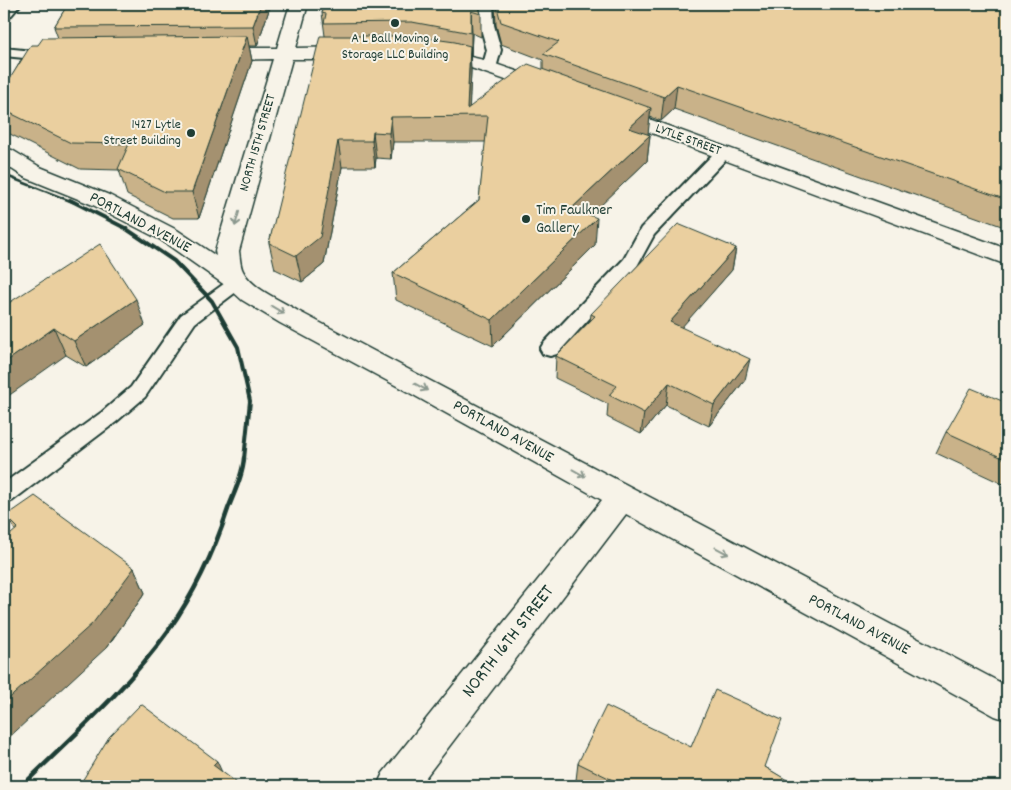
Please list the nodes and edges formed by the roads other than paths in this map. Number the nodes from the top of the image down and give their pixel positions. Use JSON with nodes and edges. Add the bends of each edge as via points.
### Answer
{"nodes":[{"id":1,"x":14,"y":4,"type":"edge"},
{"id":2,"x":299,"y":4,"type":"edge"},
{"id":3,"x":487,"y":4,"type":"edge"},
{"id":4,"x":4,"y":15,"type":"edge"},
{"id":5,"x":4,"y":52,"type":"edge"},
{"id":6,"x":374,"y":52,"type":"edge"},
{"id":7,"x":284,"y":53,"type":"junction"},
{"id":8,"x":414,"y":53,"type":"edge"},
{"id":9,"x":196,"y":54,"type":"edge"},
{"id":10,"x":489,"y":68,"type":"junction"},
{"id":11,"x":564,"y":94,"type":"edge"},
{"id":12,"x":592,"y":105,"type":"edge"},
{"id":13,"x":4,"y":107,"type":"edge"},
{"id":14,"x":723,"y":153,"type":"junction"},
{"id":15,"x":4,"y":155,"type":"edge"},
{"id":16,"x":1007,"y":257,"type":"edge"},
{"id":17,"x":238,"y":282,"type":"junction"},
{"id":18,"x":550,"y":349,"type":"dead end"},
{"id":19,"x":4,"y":495,"type":"edge"},
{"id":20,"x":622,"y":497,"type":"junction"},
{"id":21,"x":1007,"y":704,"type":"edge"},
{"id":22,"x":396,"y":786,"type":"edge"}],
"edges":[{"from":1,"to":4,"type":"lane"},
{"from":2,"to":7,"type":"street","name":"NORTH 15TH STREET"},
{"from":3,"to":10,"type":"lane","via":[[488,27],[495,48]]},
{"from":5,"to":13,"type":"lane","via":[[42,55]]},
{"from":6,"to":7,"type":"street"},
{"from":7,"to":9,"type":"street"},
{"from":7,"to":17,"type":"street","name":"NORTH 15TH STREET","one_way":true,"via":[[228,251],[230,269]]},
{"from":8,"to":10,"type":"street"},
{"from":10,"to":11,"type":"street"},
{"from":12,"to":14,"type":"street","name":"LYTLE STREET"},
{"from":14,"to":16,"type":"street","name":"LYTLE STREET"},
{"from":14,"to":18,"type":"lane","via":[[647,232],[630,262]]},
{"from":15,"to":17,"type":"street","name":"PORTLAND AVENUE","via":[[32,172],[101,200],[170,235]]},
{"from":17,"to":19,"type":"lane","via":[[188,319],[138,392],[109,418]]},
{"from":17,"to":20,"type":"street","name":"PORTLAND AVENUE","one_way":true,"via":[[251,294],[289,317]]},
{"from":20,"to":21,"type":"street","name":"PORTLAND AVENUE","one_way":true},
{"from":20,"to":22,"type":"street","name":"NORTH 16TH STREET"}]}
